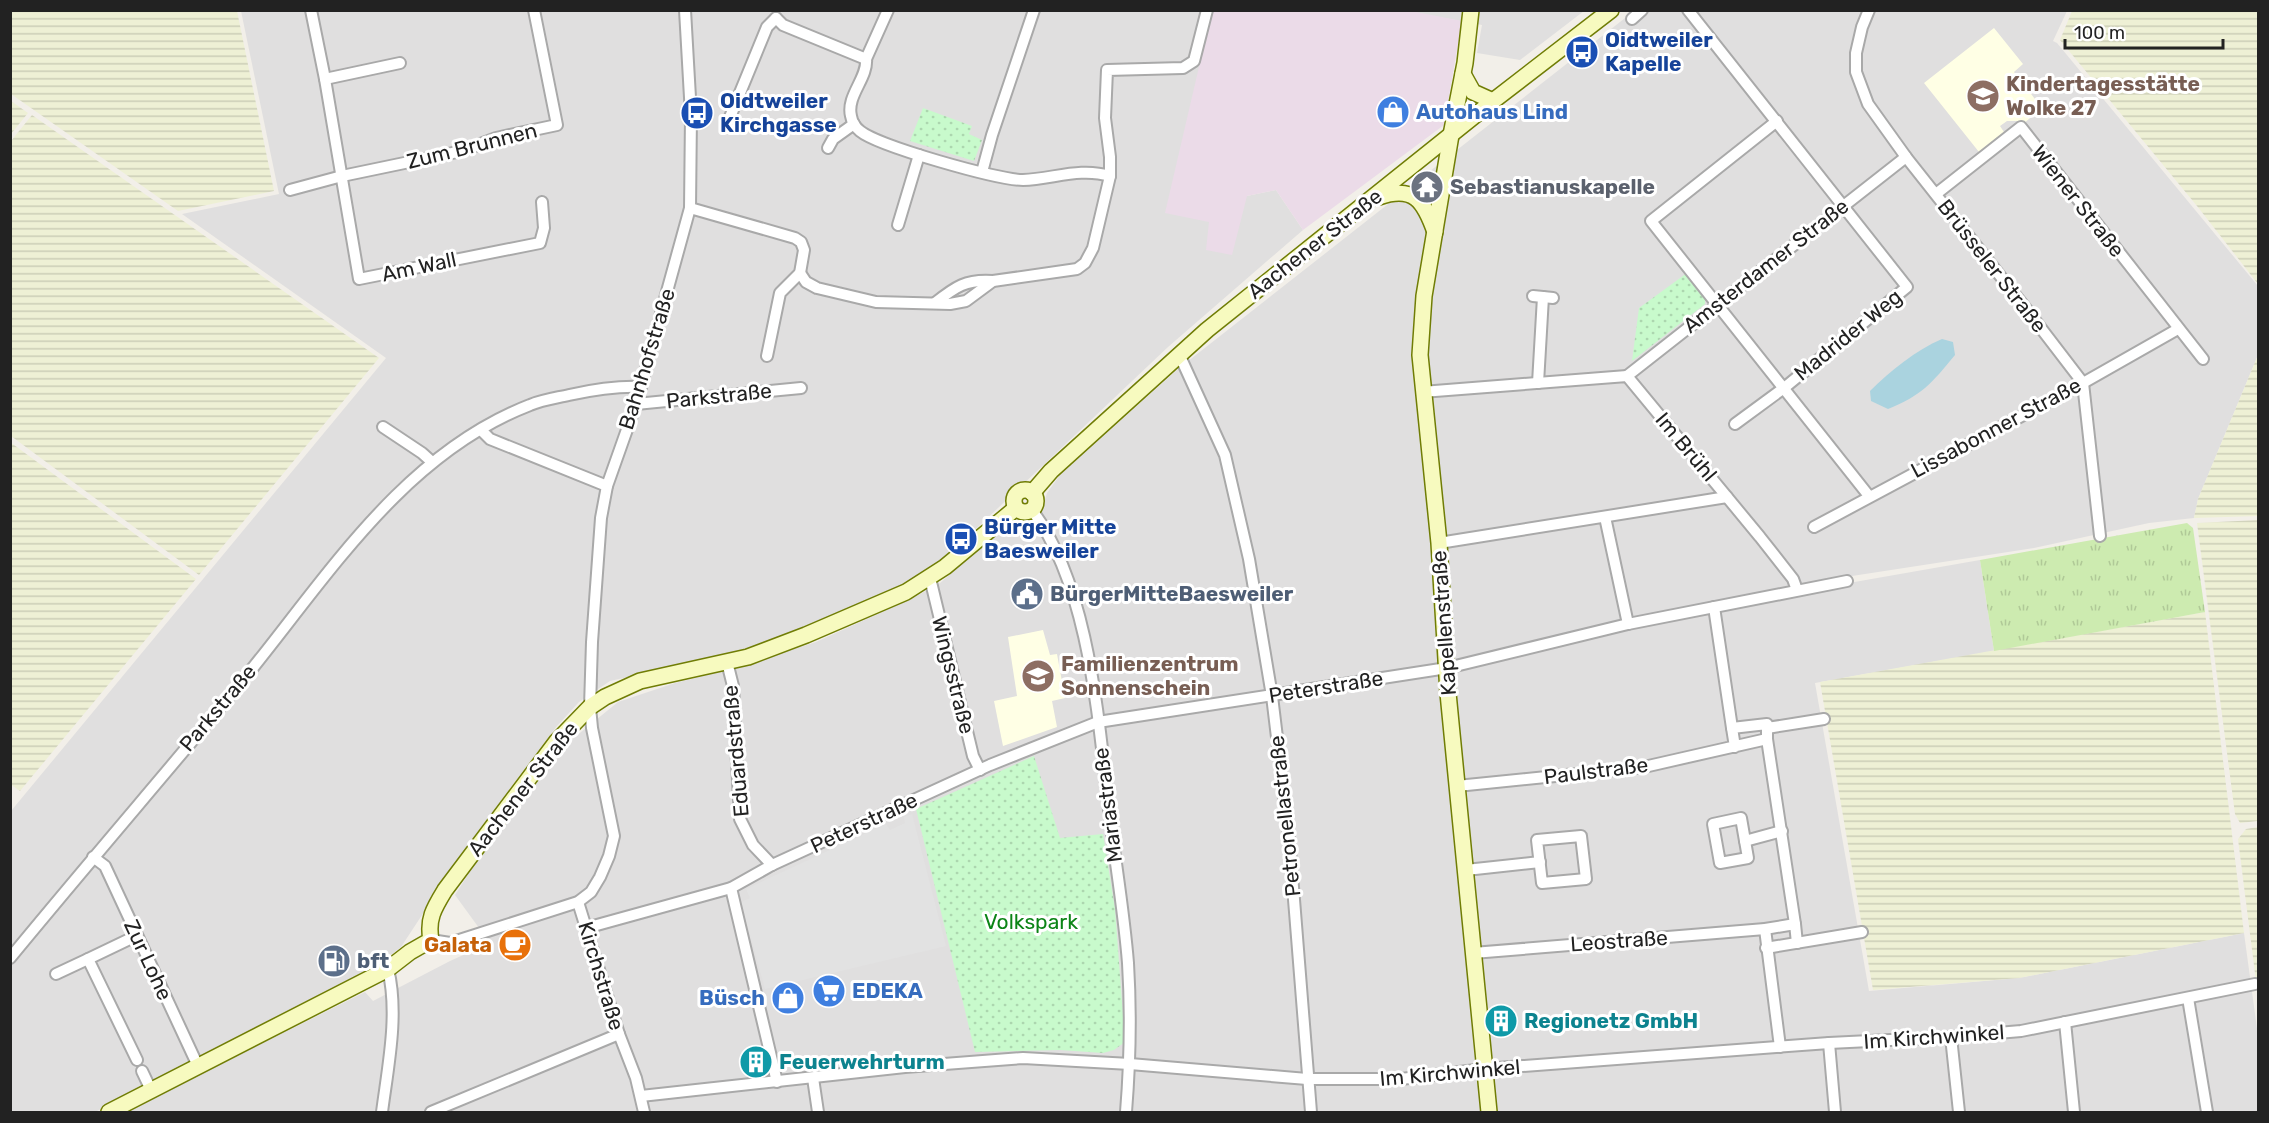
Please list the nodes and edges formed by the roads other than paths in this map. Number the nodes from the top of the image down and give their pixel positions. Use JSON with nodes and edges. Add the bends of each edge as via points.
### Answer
{"nodes":[{"id":1,"x":311,"y":10,"type":"edge"},
{"id":2,"x":534,"y":10,"type":"edge"},
{"id":3,"x":686,"y":10,"type":"edge"},
{"id":4,"x":888,"y":10,"type":"edge"},
{"id":5,"x":1034,"y":10,"type":"edge"},
{"id":6,"x":1207,"y":10,"type":"edge"},
{"id":7,"x":1471,"y":10,"type":"edge"},
{"id":8,"x":1611,"y":10,"type":"edge"},
{"id":9,"x":1642,"y":10,"type":"edge"},
{"id":10,"x":1688,"y":10,"type":"edge"},
{"id":11,"x":1869,"y":10,"type":"edge"},
{"id":12,"x":775,"y":14,"type":"edge"},
{"id":13,"x":1632,"y":19,"type":"dead end"},
{"id":14,"x":866,"y":59,"type":"junction"},
{"id":15,"x":400,"y":63,"type":"dead end"},
{"id":16,"x":1463,"y":74,"type":"junction"},
{"id":17,"x":325,"y":79,"type":"junction"},
{"id":18,"x":1493,"y":101,"type":"junction"},
{"id":19,"x":1777,"y":121,"type":"junction"},
{"id":20,"x":728,"y":122,"type":"dead end"},
{"id":21,"x":854,"y":124,"type":"junction"},
{"id":22,"x":1450,"y":135,"type":"junction"},
{"id":23,"x":828,"y":148,"type":"dead end"},
{"id":24,"x":919,"y":155,"type":"junction"},
{"id":25,"x":1906,"y":157,"type":"junction"},
{"id":26,"x":982,"y":172,"type":"junction"},
{"id":27,"x":342,"y":176,"type":"junction"},
{"id":28,"x":1110,"y":176,"type":"junction"},
{"id":29,"x":290,"y":190,"type":"dead end"},
{"id":30,"x":1936,"y":194,"type":"junction"},
{"id":31,"x":1370,"y":200,"type":"junction"},
{"id":32,"x":542,"y":202,"type":"dead end"},
{"id":33,"x":1844,"y":205,"type":"junction"},
{"id":34,"x":690,"y":208,"type":"junction"},
{"id":35,"x":898,"y":225,"type":"dead end"},
{"id":36,"x":1435,"y":232,"type":"junction"},
{"id":37,"x":800,"y":273,"type":"junction"},
{"id":38,"x":993,"y":281,"type":"junction"},
{"id":39,"x":1543,"y":297,"type":"dead end"},
{"id":40,"x":935,"y":303,"type":"junction"},
{"id":41,"x":1717,"y":304,"type":"junction"},
{"id":42,"x":2178,"y":329,"type":"junction"},
{"id":43,"x":1179,"y":354,"type":"junction"},
{"id":44,"x":767,"y":356,"type":"dead end"},
{"id":45,"x":2203,"y":359,"type":"dead end"},
{"id":46,"x":1627,"y":376,"type":"junction"},
{"id":47,"x":1538,"y":383,"type":"junction"},
{"id":48,"x":2083,"y":383,"type":"junction"},
{"id":49,"x":641,"y":387,"type":"junction"},
{"id":50,"x":1784,"y":387,"type":"junction"},
{"id":51,"x":801,"y":388,"type":"dead end"},
{"id":52,"x":1422,"y":392,"type":"junction"},
{"id":53,"x":636,"y":404,"type":"junction"},
{"id":54,"x":1735,"y":424,"type":"dead end"},
{"id":55,"x":383,"y":427,"type":"dead end"},
{"id":56,"x":480,"y":430,"type":"junction"},
{"id":57,"x":432,"y":462,"type":"junction"},
{"id":58,"x":607,"y":486,"type":"junction"},
{"id":59,"x":1032,"y":493,"type":"junction"},
{"id":60,"x":1869,"y":496,"type":"junction"},
{"id":61,"x":1727,"y":497,"type":"junction"},
{"id":62,"x":1016,"y":508,"type":"junction"},
{"id":63,"x":1032,"y":510,"type":"junction"},
{"id":64,"x":1605,"y":517,"type":"junction"},
{"id":65,"x":1814,"y":527,"type":"dead end"},
{"id":66,"x":2100,"y":536,"type":"dead end"},
{"id":67,"x":1439,"y":543,"type":"junction"},
{"id":68,"x":930,"y":579,"type":"junction"},
{"id":69,"x":1847,"y":581,"type":"dead end"},
{"id":70,"x":1797,"y":590,"type":"junction"},
{"id":71,"x":1714,"y":607,"type":"junction"},
{"id":72,"x":1628,"y":624,"type":"junction"},
{"id":73,"x":727,"y":662,"type":"junction"},
{"id":74,"x":1447,"y":668,"type":"junction"},
{"id":75,"x":1272,"y":696,"type":"junction"},
{"id":76,"x":590,"y":707,"type":"junction"},
{"id":77,"x":1824,"y":719,"type":"dead end"},
{"id":78,"x":1098,"y":722,"type":"junction"},
{"id":79,"x":1732,"y":728,"type":"junction"},
{"id":80,"x":1767,"y":734,"type":"junction"},
{"id":81,"x":1735,"y":747,"type":"junction"},
{"id":82,"x":980,"y":770,"type":"junction"},
{"id":83,"x":1456,"y":786,"type":"junction"},
{"id":84,"x":1782,"y":831,"type":"junction"},
{"id":85,"x":1745,"y":841,"type":"junction"},
{"id":86,"x":93,"y":857,"type":"junction"},
{"id":87,"x":1540,"y":862,"type":"junction"},
{"id":88,"x":772,"y":865,"type":"junction"},
{"id":89,"x":1466,"y":870,"type":"junction"},
{"id":90,"x":731,"y":888,"type":"junction"},
{"id":91,"x":578,"y":902,"type":"junction"},
{"id":92,"x":1795,"y":924,"type":"junction"},
{"id":93,"x":586,"y":928,"type":"junction"},
{"id":94,"x":1765,"y":929,"type":"junction"},
{"id":95,"x":1862,"y":932,"type":"dead end"},
{"id":96,"x":136,"y":936,"type":"junction"},
{"id":97,"x":431,"y":940,"type":"junction"},
{"id":98,"x":1797,"y":943,"type":"junction"},
{"id":99,"x":1766,"y":948,"type":"junction"},
{"id":100,"x":1473,"y":953,"type":"junction"},
{"id":101,"x":10,"y":958,"type":"edge"},
{"id":102,"x":88,"y":959,"type":"junction"},
{"id":103,"x":388,"y":969,"type":"junction"},
{"id":104,"x":56,"y":974,"type":"dead end"},
{"id":105,"x":2254,"y":984,"type":"dead end"},
{"id":106,"x":2188,"y":998,"type":"junction"},
{"id":107,"x":2065,"y":1022,"type":"junction"},
{"id":108,"x":619,"y":1034,"type":"junction"},
{"id":109,"x":1951,"y":1037,"type":"junction"},
{"id":110,"x":1829,"y":1043,"type":"junction"},
{"id":111,"x":1780,"y":1047,"type":"junction"},
{"id":112,"x":137,"y":1060,"type":"dead end"},
{"id":113,"x":1130,"y":1064,"type":"junction"},
{"id":114,"x":198,"y":1066,"type":"junction"},
{"id":115,"x":1484,"y":1069,"type":"junction"},
{"id":116,"x":142,"y":1071,"type":"dead end"},
{"id":117,"x":813,"y":1078,"type":"junction"},
{"id":118,"x":1307,"y":1079,"type":"junction"},
{"id":119,"x":777,"y":1082,"type":"junction"},
{"id":120,"x":151,"y":1090,"type":"junction"},
{"id":121,"x":641,"y":1096,"type":"junction"},
{"id":122,"x":110,"y":1113,"type":"edge"},
{"id":123,"x":382,"y":1113,"type":"edge"},
{"id":124,"x":431,"y":1113,"type":"edge"},
{"id":125,"x":644,"y":1113,"type":"edge"},
{"id":126,"x":818,"y":1113,"type":"edge"},
{"id":127,"x":1126,"y":1113,"type":"edge"},
{"id":128,"x":1311,"y":1113,"type":"edge"},
{"id":129,"x":1489,"y":1113,"type":"edge"},
{"id":130,"x":1835,"y":1113,"type":"edge"},
{"id":131,"x":1959,"y":1113,"type":"edge"},
{"id":132,"x":2074,"y":1113,"type":"edge"},
{"id":133,"x":2207,"y":1113,"type":"edge"}],
"edges":[{"from":1,"to":17,"type":"street"},
{"from":2,"to":27,"type":"street","name":"Zum Brunnen","via":[[557,125],[496,138],[462,151]]},
{"from":3,"to":34,"type":"street","name":"Bahnhofstraße"},
{"from":4,"to":14,"type":"street"},
{"from":5,"to":26,"type":"street"},
{"from":6,"to":28,"type":"street","via":[[1194,61],[1183,68],[1107,70],[1105,118]]},
{"from":7,"to":16,"type":"main road","name":"Kapellenstraße"},
{"from":8,"to":18,"type":"main road","name":"Aachener Straße"},
{"from":9,"to":13,"type":"street"},
{"from":10,"to":19,"type":"street"},
{"from":11,"to":25,"type":"street","name":"Brüsseler Straße","via":[[1856,53],[1856,72],[1868,104]]},
{"from":12,"to":14,"type":"street","via":[[783,25]]},
{"from":12,"to":20,"type":"street"},
{"from":14,"to":21,"type":"street","via":[[867,66],[851,104]]},
{"from":15,"to":17,"type":"street"},
{"from":16,"to":18,"type":"main road","via":[[1473,92]]},
{"from":16,"to":22,"type":"main road","name":"Kapellenstraße"},
{"from":17,"to":27,"type":"street"},
{"from":18,"to":22,"type":"main road","name":"Aachener Straße"},
{"from":19,"to":33,"type":"street"},
{"from":19,"to":41,"type":"street","via":[[1651,221]]},
{"from":21,"to":23,"type":"street","via":[[833,139]]},
{"from":21,"to":24,"type":"street","via":[[869,136]]},
{"from":22,"to":31,"type":"main road","name":"Aachener Straße"},
{"from":22,"to":36,"type":"main road","name":"Kapellenstraße"},
{"from":24,"to":26,"type":"street"},
{"from":24,"to":35,"type":"street"},
{"from":25,"to":30,"type":"street","name":"Brüsseler Straße"},
{"from":25,"to":33,"type":"street","name":"Amsterdamer Straße"},
{"from":26,"to":28,"type":"street","via":[[1022,180],[1094,171]]},
{"from":27,"to":29,"type":"street"},
{"from":27,"to":32,"type":"street","name":"Am Wall","via":[[359,279],[540,243],[544,228]]},
{"from":28,"to":38,"type":"street","via":[[1093,248],[1085,263],[1077,268]]},
{"from":30,"to":42,"type":"street","name":"Wiener Straße","via":[[2021,127]]},
{"from":30,"to":48,"type":"street","name":"Brüsseler Straße"},
{"from":31,"to":36,"type":"main road","via":[[1396,192],[1407,193],[1425,207]]},
{"from":31,"to":43,"type":"main road","name":"Aachener Straße"},
{"from":33,"to":41,"type":"street","name":"Amsterdamer Straße"},
{"from":33,"to":50,"type":"street","name":"Madrider Weg","via":[[1907,287]]},
{"from":34,"to":37,"type":"street","via":[[795,238],[804,250]]},
{"from":34,"to":49,"type":"street","name":"Bahnhofstraße"},
{"from":36,"to":52,"type":"main road","name":"Kapellenstraße","via":[[1424,296]]},
{"from":37,"to":40,"type":"street","via":[[817,288],[876,302]]},
{"from":37,"to":44,"type":"street","via":[[780,293]]},
{"from":38,"to":40,"type":"street","via":[[966,301]]},
{"from":38,"to":40,"type":"street","via":[[974,279]]},
{"from":39,"to":47,"type":"street"},
{"from":41,"to":46,"type":"street","name":"Amsterdamer Straße"},
{"from":41,"to":50,"type":"street"},
{"from":42,"to":45,"type":"street","name":"Wiener Straße"},
{"from":42,"to":48,"type":"street","name":"Lissabonner Straße"},
{"from":43,"to":59,"type":"main road","name":"Aachener Straße"},
{"from":43,"to":75,"type":"street","name":"Petronellastraße","via":[[1225,455],[1249,559]]},
{"from":46,"to":47,"type":"street"},
{"from":46,"to":61,"type":"street","name":"Im Brühl"},
{"from":47,"to":52,"type":"street"},
{"from":48,"to":60,"type":"street","name":"Lissabonner Straße"},
{"from":48,"to":66,"type":"street"},
{"from":49,"to":53,"type":"street","name":"Bahnhofstraße"},
{"from":49,"to":56,"type":"street","name":"Parkstraße","via":[[582,392],[532,404]]},
{"from":50,"to":54,"type":"street","name":"Madrider Weg"},
{"from":50,"to":60,"type":"street"},
{"from":51,"to":53,"type":"street","name":"Parkstraße"},
{"from":52,"to":67,"type":"main road","name":"Kapellenstraße"},
{"from":53,"to":58,"type":"street","name":"Bahnhofstraße"},
{"from":55,"to":57,"type":"street"},
{"from":56,"to":57,"type":"street","name":"Parkstraße"},
{"from":56,"to":58,"type":"street","via":[[490,439]]},
{"from":57,"to":86,"type":"street","name":"Parkstraße","via":[[359,536]]},
{"from":58,"to":76,"type":"street","name":"Bahnhofstraße","via":[[600,529]]},
{"from":59,"to":62,"type":"main road","via":[[1017,493]]},
{"from":59,"to":63,"type":"main road","via":[[1036,501]]},
{"from":60,"to":65,"type":"street","name":"Lissabonner Straße"},
{"from":61,"to":64,"type":"street"},
{"from":61,"to":70,"type":"street","name":"Im Brühl","via":[[1793,579]]},
{"from":62,"to":63,"type":"main road"},
{"from":62,"to":68,"type":"main road","name":"Aachener Straße"},
{"from":63,"to":78,"type":"street","name":"Mariastraße","via":[[1055,548],[1071,586]]},
{"from":64,"to":67,"type":"street"},
{"from":64,"to":72,"type":"street"},
{"from":67,"to":74,"type":"main road","name":"Kapellenstraße"},
{"from":68,"to":73,"type":"main road","name":"Aachener Straße","via":[[806,635]]},
{"from":68,"to":82,"type":"street","name":"Wingsstraße","via":[[973,756]]},
{"from":69,"to":70,"type":"street","name":"Peterstraße"},
{"from":70,"to":71,"type":"street","name":"Peterstraße"},
{"from":71,"to":72,"type":"street","name":"Peterstraße"},
{"from":71,"to":79,"type":"street"},
{"from":72,"to":74,"type":"street","name":"Peterstraße"},
{"from":73,"to":76,"type":"main road","name":"Aachener Straße","via":[[640,681]]},
{"from":73,"to":88,"type":"street","name":"Eduardstraße","via":[[733,686],[740,819],[753,845]]},
{"from":74,"to":75,"type":"street","name":"Peterstraße"},
{"from":74,"to":83,"type":"main road","name":"Kapellenstraße"},
{"from":75,"to":78,"type":"street","name":"Peterstraße"},
{"from":75,"to":118,"type":"street","name":"Petronellastraße","via":[[1289,837]]},
{"from":76,"to":91,"type":"street","name":"Kirchstraße","via":[[614,836],[600,877],[591,892]]},
{"from":76,"to":97,"type":"main road","name":"Aachener Straße","via":[[557,741],[445,890],[431,914]]},
{"from":77,"to":80,"type":"street","name":"Paulstraße"},
{"from":78,"to":82,"type":"street","name":"Peterstraße"},
{"from":78,"to":113,"type":"street","name":"Mariastraße","via":[[1128,963]]},
{"from":79,"to":80,"type":"street","name":"Paulstraße","via":[[1767,724]]},
{"from":79,"to":81,"type":"street"},
{"from":80,"to":81,"type":"street","name":"Paulstraße"},
{"from":80,"to":84,"type":"street"},
{"from":81,"to":83,"type":"street","name":"Paulstraße","via":[[1644,767]]},
{"from":82,"to":88,"type":"street","name":"Peterstraße"},
{"from":83,"to":89,"type":"main road","name":"Kapellenstraße"},
{"from":84,"to":85,"type":"street"},
{"from":84,"to":92,"type":"street"},
{"from":85,"to":85,"type":"street","via":[[1741,819],[1713,824],[1720,863],[1748,858]]},
{"from":86,"to":96,"type":"street","name":"Zur Lohe","via":[[105,866]]},
{"from":86,"to":101,"type":"street","name":"Parkstraße"},
{"from":87,"to":87,"type":"street","via":[[1537,840],[1581,836],[1586,879],[1542,883]]},
{"from":87,"to":89,"type":"street"},
{"from":88,"to":90,"type":"street","name":"Peterstraße"},
{"from":89,"to":100,"type":"main road","name":"Kapellenstraße"},
{"from":90,"to":93,"type":"street","name":"Peterstraße"},
{"from":90,"to":119,"type":"street"},
{"from":91,"to":93,"type":"street","name":"Kirchstraße"},
{"from":91,"to":97,"type":"street","via":[[450,943]]},
{"from":92,"to":94,"type":"street","name":"Leostraße"},
{"from":92,"to":98,"type":"street"},
{"from":93,"to":108,"type":"street","name":"Kirchstraße"},
{"from":94,"to":99,"type":"street"},
{"from":94,"to":100,"type":"street","name":"Leostraße"},
{"from":95,"to":98,"type":"street"},
{"from":96,"to":102,"type":"street"},
{"from":96,"to":114,"type":"street","name":"Zur Lohe"},
{"from":97,"to":103,"type":"main road"},
{"from":98,"to":99,"type":"street"},
{"from":99,"to":111,"type":"street"},
{"from":100,"to":115,"type":"main road","name":"Kapellenstraße"},
{"from":102,"to":104,"type":"street"},
{"from":102,"to":112,"type":"street"},
{"from":103,"to":114,"type":"main road"},
{"from":103,"to":123,"type":"street","via":[[393,988]]},
{"from":105,"to":106,"type":"street","name":"Im Kirchwinkel"},
{"from":106,"to":107,"type":"street","name":"Im Kirchwinkel"},
{"from":106,"to":133,"type":"street"},
{"from":107,"to":109,"type":"street","name":"Im Kirchwinkel","via":[[2020,1031]]},
{"from":107,"to":132,"type":"street"},
{"from":108,"to":121,"type":"street","name":"Kirchstraße"},
{"from":108,"to":124,"type":"street"},
{"from":109,"to":110,"type":"street","name":"Im Kirchwinkel"},
{"from":109,"to":131,"type":"street"},
{"from":110,"to":111,"type":"street","name":"Im Kirchwinkel"},
{"from":110,"to":130,"type":"street"},
{"from":111,"to":115,"type":"street","name":"Im Kirchwinkel"},
{"from":113,"to":117,"type":"street","name":"Im Kirchwinkel","via":[[998,1059]]},
{"from":113,"to":118,"type":"street","name":"Im Kirchwinkel"},
{"from":113,"to":127,"type":"street","name":"Mariastraße"},
{"from":114,"to":120,"type":"main road"},
{"from":115,"to":118,"type":"street","name":"Im Kirchwinkel","via":[[1401,1079]]},
{"from":115,"to":129,"type":"main road","name":"Kapellenstraße"},
{"from":116,"to":120,"type":"street"},
{"from":117,"to":119,"type":"street","name":"Im Kirchwinkel"},
{"from":117,"to":126,"type":"street"},
{"from":118,"to":128,"type":"street","name":"Petronellastraße"},
{"from":119,"to":121,"type":"street","name":"Im Kirchwinkel"},
{"from":120,"to":122,"type":"main road"},
{"from":121,"to":125,"type":"street","name":"Kirchstraße"}]}
